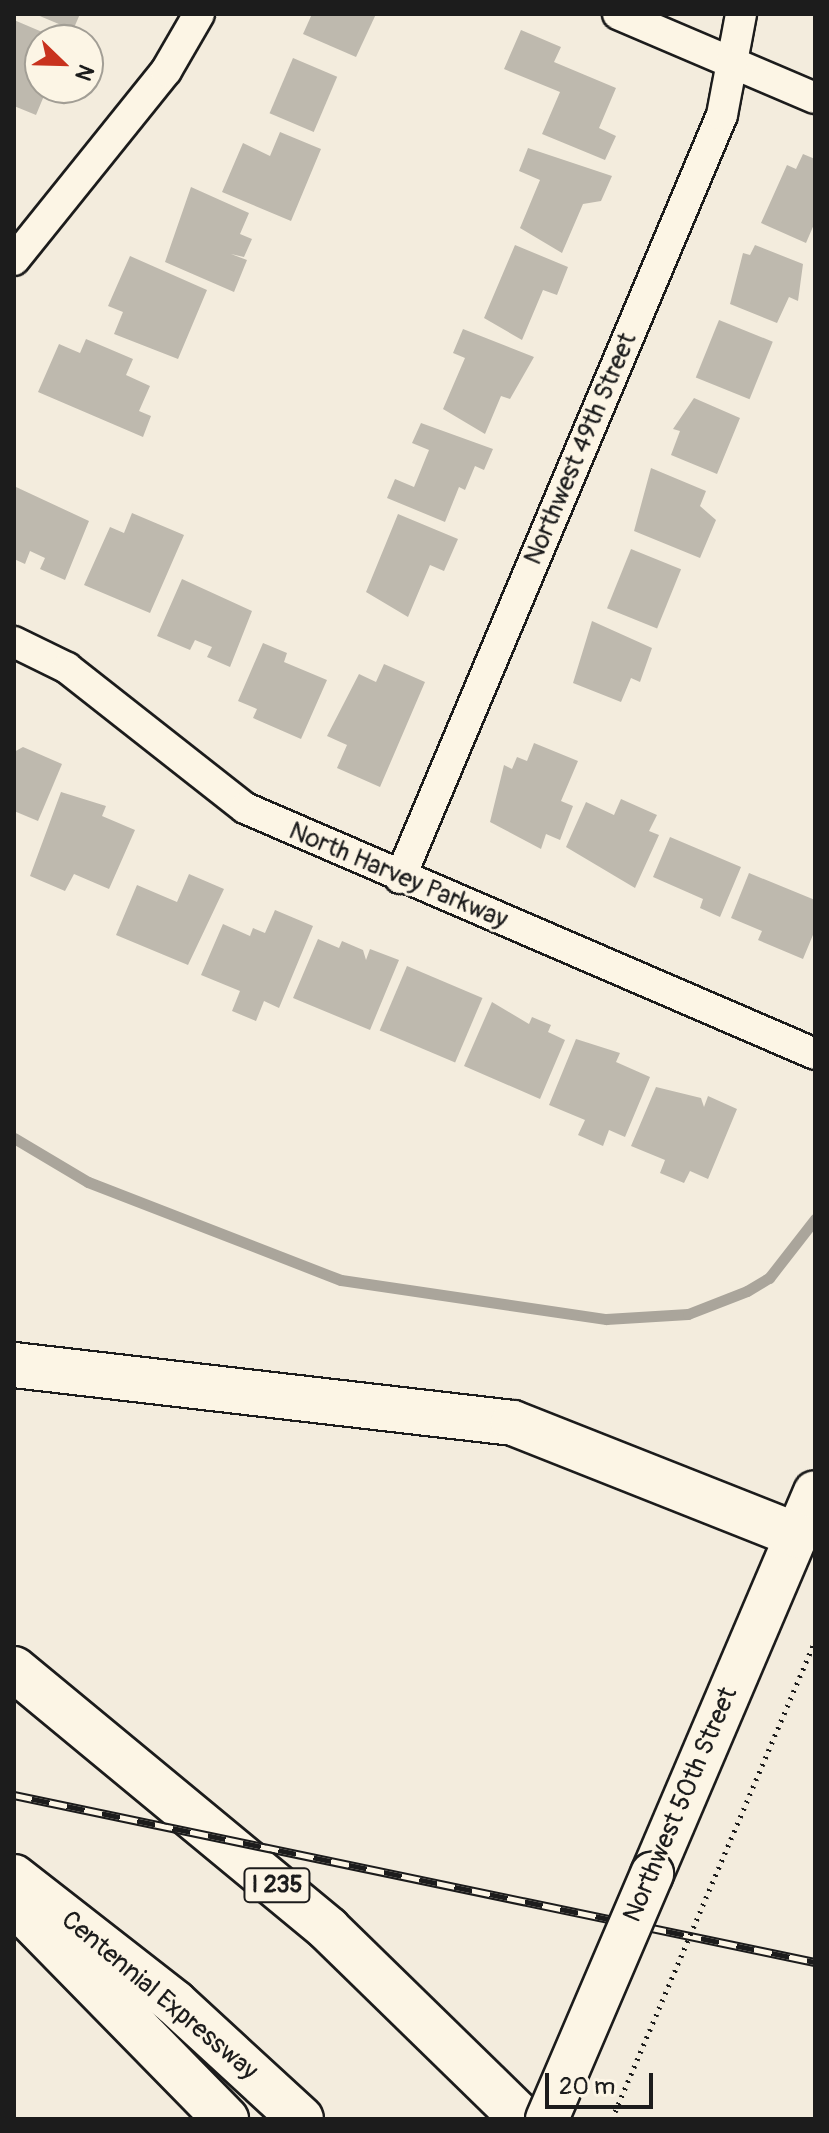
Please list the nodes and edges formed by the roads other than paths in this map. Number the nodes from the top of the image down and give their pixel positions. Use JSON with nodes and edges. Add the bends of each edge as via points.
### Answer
{"nodes":[{"id":1,"x":199,"y":14,"type":"edge"},
{"id":2,"x":618,"y":14,"type":"edge"},
{"id":3,"x":741,"y":14,"type":"edge"},
{"id":4,"x":732,"y":63,"type":"junction"},
{"id":5,"x":815,"y":98,"type":"edge"},
{"id":6,"x":14,"y":260,"type":"edge"},
{"id":7,"x":14,"y":642,"type":"edge"},
{"id":8,"x":400,"y":878,"type":"junction"},
{"id":9,"x":815,"y":1054,"type":"edge"},
{"id":10,"x":14,"y":1365,"type":"edge"},
{"id":11,"x":815,"y":1492,"type":"edge"},
{"id":12,"x":796,"y":1535,"type":"junction"},
{"id":13,"x":14,"y":1669,"type":"edge"},
{"id":14,"x":14,"y":1877,"type":"edge"},
{"id":15,"x":14,"y":1903,"type":"edge"},
{"id":16,"x":226,"y":2119,"type":"edge"},
{"id":17,"x":301,"y":2119,"type":"edge"},
{"id":18,"x":523,"y":2119,"type":"edge"},
{"id":19,"x":547,"y":2119,"type":"edge"}],
"edges":[{"from":1,"to":6,"type":"street","via":[[166,71]]},
{"from":2,"to":4,"type":"street"},
{"from":3,"to":4,"type":"street","name":"Northwest 49th Street"},
{"from":4,"to":5,"type":"street"},
{"from":4,"to":8,"type":"street","name":"Northwest 49th Street","via":[[722,115]]},
{"from":7,"to":8,"type":"street","name":"North Harvey Parkway","via":[[67,668],[245,808]]},
{"from":8,"to":9,"type":"street","name":"North Harvey Parkway"},
{"from":10,"to":12,"type":"highway","via":[[513,1423]]},
{"from":11,"to":12,"type":"main road","name":"Northwest 50th Street"},
{"from":12,"to":19,"type":"main road","name":"Northwest 50th Street","bridge":true},
{"from":13,"to":18,"type":"highway","number":"I 235","via":[[328,1929]]},
{"from":14,"to":17,"type":"highway","name":"Centennial Expressway","via":[[175,2003]]},
{"from":15,"to":16,"type":"highway"}]}
